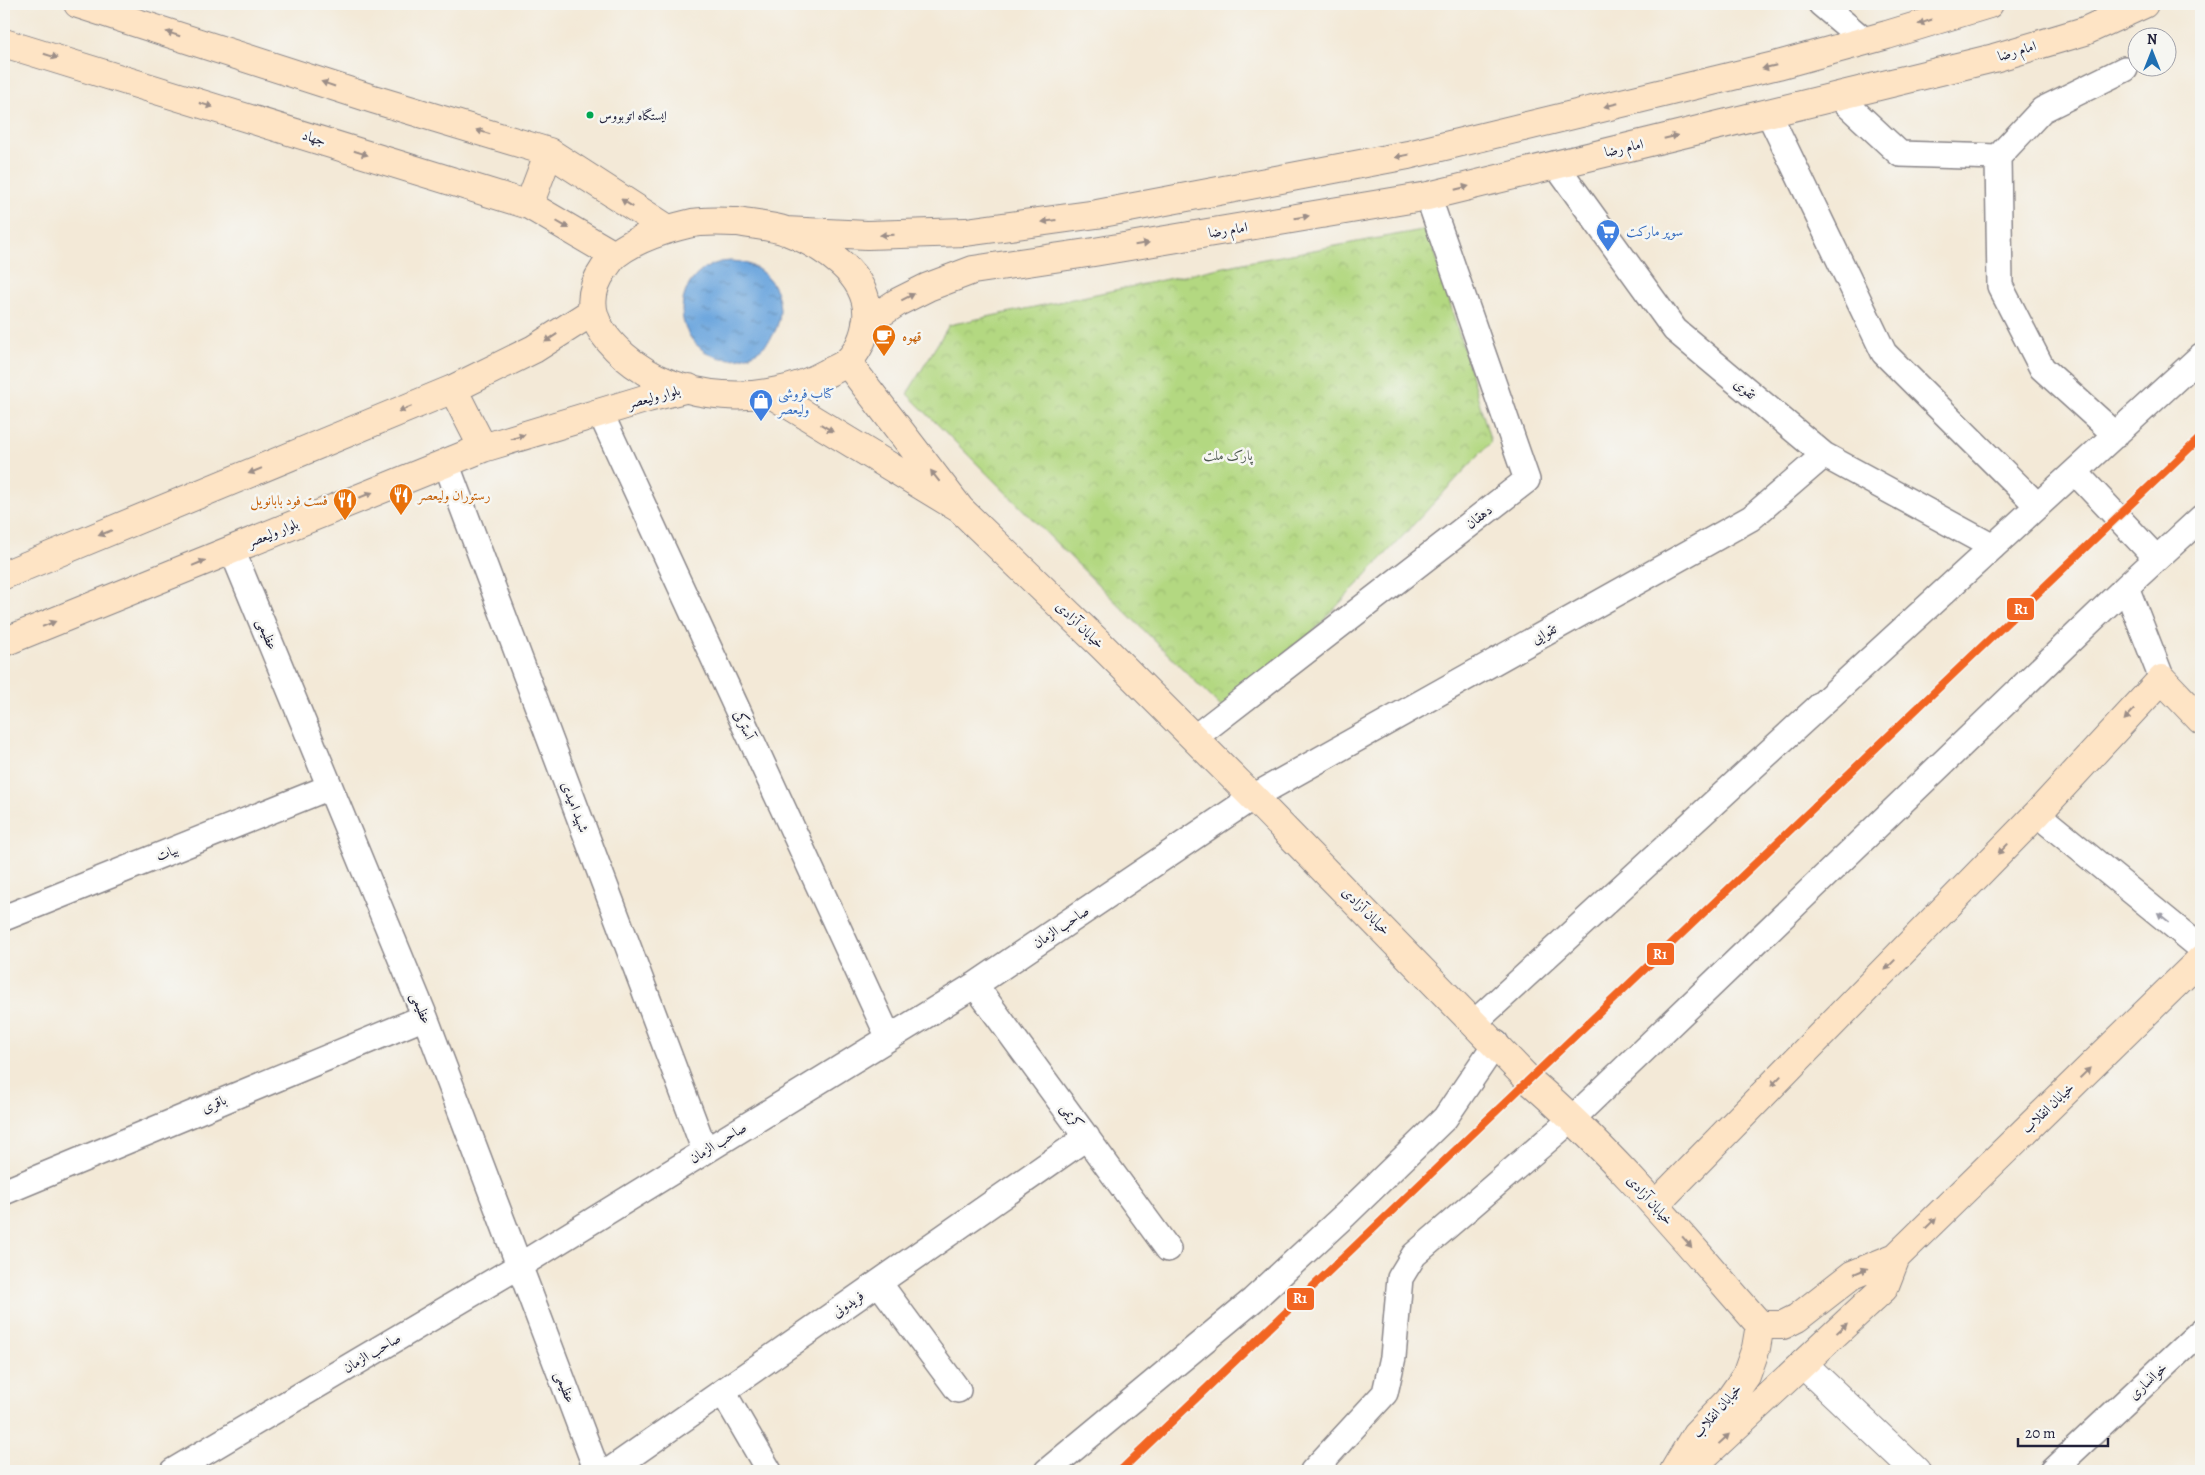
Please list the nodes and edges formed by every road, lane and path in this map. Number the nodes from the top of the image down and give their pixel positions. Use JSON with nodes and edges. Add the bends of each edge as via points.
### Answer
{"nodes":[{"id":1,"x":78,"y":4,"type":"edge"},
{"id":2,"x":1821,"y":4,"type":"edge"},
{"id":3,"x":1989,"y":4,"type":"edge"},
{"id":4,"x":2144,"y":4,"type":"edge"},
{"id":5,"x":1865,"y":41,"type":"junction"},
{"id":6,"x":4,"y":43,"type":"edge"},
{"id":7,"x":2125,"y":69,"type":"dead end"},
{"id":8,"x":1839,"y":97,"type":"junction"},
{"id":9,"x":1769,"y":114,"type":"junction"},
{"id":10,"x":549,"y":152,"type":"junction"},
{"id":11,"x":1998,"y":157,"type":"junction"},
{"id":12,"x":1555,"y":164,"type":"junction"},
{"id":13,"x":1428,"y":196,"type":"junction"},
{"id":14,"x":529,"y":206,"type":"junction"},
{"id":15,"x":668,"y":230,"type":"junction"},
{"id":16,"x":785,"y":231,"type":"junction"},
{"id":17,"x":614,"y":255,"type":"junction"},
{"id":18,"x":592,"y":312,"type":"junction"},
{"id":19,"x":866,"y":322,"type":"junction"},
{"id":20,"x":2201,"y":356,"type":"edge"},
{"id":21,"x":847,"y":362,"type":"junction"},
{"id":22,"x":689,"y":388,"type":"junction"},
{"id":23,"x":453,"y":389,"type":"junction"},
{"id":24,"x":771,"y":394,"type":"junction"},
{"id":25,"x":600,"y":412,"type":"junction"},
{"id":26,"x":2116,"y":435,"type":"junction"},
{"id":27,"x":483,"y":448,"type":"junction"},
{"id":28,"x":1824,"y":455,"type":"junction"},
{"id":29,"x":446,"y":463,"type":"junction"},
{"id":30,"x":2075,"y":472,"type":"junction"},
{"id":31,"x":2038,"y":506,"type":"junction"},
{"id":32,"x":960,"y":509,"type":"junction"},
{"id":33,"x":2201,"y":518,"type":"edge"},
{"id":34,"x":1993,"y":547,"type":"junction"},
{"id":35,"x":232,"y":550,"type":"junction"},
{"id":36,"x":2156,"y":558,"type":"junction"},
{"id":37,"x":4,"y":575,"type":"edge"},
{"id":38,"x":2126,"y":587,"type":"junction"},
{"id":39,"x":4,"y":642,"type":"edge"},
{"id":40,"x":2162,"y":679,"type":"junction"},
{"id":41,"x":2201,"y":720,"type":"edge"},
{"id":42,"x":1194,"y":738,"type":"junction"},
{"id":43,"x":330,"y":787,"type":"junction"},
{"id":44,"x":1253,"y":797,"type":"junction"},
{"id":45,"x":2037,"y":814,"type":"junction"},
{"id":46,"x":4,"y":918,"type":"edge"},
{"id":47,"x":2201,"y":948,"type":"edge"},
{"id":48,"x":2201,"y":959,"type":"edge"},
{"id":49,"x":975,"y":985,"type":"junction"},
{"id":50,"x":425,"y":1017,"type":"junction"},
{"id":51,"x":1475,"y":1022,"type":"junction"},
{"id":52,"x":888,"y":1038,"type":"junction"},
{"id":53,"x":1496,"y":1043,"type":"junction"},
{"id":54,"x":1573,"y":1118,"type":"junction"},
{"id":55,"x":1087,"y":1137,"type":"junction"},
{"id":56,"x":705,"y":1151,"type":"junction"},
{"id":57,"x":4,"y":1192,"type":"edge"},
{"id":58,"x":1655,"y":1205,"type":"junction"},
{"id":59,"x":1168,"y":1249,"type":"dead end"},
{"id":60,"x":1896,"y":1257,"type":"junction"},
{"id":61,"x":519,"y":1266,"type":"junction"},
{"id":62,"x":879,"y":1283,"type":"junction"},
{"id":63,"x":1760,"y":1325,"type":"junction"},
{"id":64,"x":2201,"y":1331,"type":"edge"},
{"id":65,"x":1803,"y":1364,"type":"junction"},
{"id":66,"x":958,"y":1390,"type":"dead end"},
{"id":67,"x":723,"y":1392,"type":"junction"},
{"id":68,"x":173,"y":1471,"type":"edge"},
{"id":69,"x":597,"y":1471,"type":"edge"},
{"id":70,"x":609,"y":1471,"type":"edge"},
{"id":71,"x":769,"y":1471,"type":"edge"},
{"id":72,"x":1047,"y":1471,"type":"edge"},
{"id":73,"x":1314,"y":1471,"type":"edge"},
{"id":74,"x":1674,"y":1471,"type":"edge"},
{"id":75,"x":1688,"y":1471,"type":"edge"},
{"id":76,"x":1916,"y":1471,"type":"edge"},
{"id":77,"x":2052,"y":1471,"type":"edge"}],
"edges":[{"from":10,"to":1,"type":"main road","one_way":true},
{"from":2,"to":5,"type":"street"},
{"from":3,"to":5,"type":"main road","one_way":true},
{"from":4,"to":8,"type":"main road","name":"امام رضا","via":[[2076,34]]},
{"from":5,"to":16,"type":"main road","one_way":true,"via":[[1408,155],[1097,214],[966,232],[867,236]]},
{"from":6,"to":14,"type":"main road","name":"جهاد","one_way":true},
{"from":7,"to":11,"type":"street","via":[[2042,110]]},
{"from":8,"to":9,"type":"main road","name":"امام رضا"},
{"from":8,"to":11,"type":"street","via":[[1900,154]]},
{"from":12,"to":9,"type":"main road","name":"امام رضا","one_way":true},
{"from":9,"to":31,"type":"street","via":[[1884,353]]},
{"from":10,"to":14,"type":"main road"},
{"from":15,"to":10,"type":"main road","one_way":true},
{"from":11,"to":26,"type":"street","via":[[2000,286],[2042,368]]},
{"from":13,"to":12,"type":"main road","name":"امام رضا","one_way":true},
{"from":12,"to":28,"type":"street","name":"تقوی","via":[[1674,330]]},
{"from":19,"to":13,"type":"main road","name":"امام رضا","one_way":true,"via":[[928,287],[973,270]]},
{"from":13,"to":42,"type":"street","name":"دهقان","via":[[1527,480]]},
{"from":14,"to":17,"type":"main road","name":"جهاد","one_way":true},
{"from":15,"to":16,"type":"main road","via":[[690,223],[738,222]]},
{"from":15,"to":17,"type":"main road","via":[[647,236]]},
{"from":16,"to":19,"type":"main road","via":[[825,251],[855,276],[868,306]]},
{"from":17,"to":18,"type":"main road","via":[[595,282]]},
{"from":18,"to":22,"type":"main road","via":[[606,340],[635,366],[676,386]]},
{"from":18,"to":23,"type":"main road","one_way":true,"via":[[534,349]]},
{"from":19,"to":21,"type":"main road","via":[[865,336]]},
{"from":20,"to":26,"type":"street"},
{"from":21,"to":24,"type":"main road","via":[[813,381]]},
{"from":32,"to":21,"type":"main road","one_way":true},
{"from":22,"to":24,"type":"main road","via":[[723,395]]},
{"from":22,"to":25,"type":"main road","name":"بلوار ولیعصر"},
{"from":23,"to":27,"type":"main road"},
{"from":23,"to":37,"type":"main road","one_way":true},
{"from":24,"to":32,"type":"main road","one_way":true},
{"from":27,"to":25,"type":"main road","name":"بلوار ولیعصر","one_way":true},
{"from":25,"to":52,"type":"street","name":"آسترکی"},
{"from":26,"to":30,"type":"street"},
{"from":27,"to":29,"type":"main road","name":"بلوار ولیعصر"},
{"from":28,"to":34,"type":"street","name":"تقوی"},
{"from":28,"to":44,"type":"street","name":"تقوایی","via":[[1751,518]]},
{"from":35,"to":29,"type":"main road","name":"بلوار ولیعصر","one_way":true},
{"from":29,"to":56,"type":"street","name":"شهید امیدی"},
{"from":30,"to":31,"type":"street"},
{"from":30,"to":36,"type":"street"},
{"from":31,"to":34,"type":"street"},
{"from":32,"to":42,"type":"main road","name":"خیابان آزادی"},
{"from":33,"to":36,"type":"street"},
{"from":34,"to":51,"type":"street"},
{"from":39,"to":35,"type":"main road","name":"بلوار ولیعصر","one_way":true},
{"from":35,"to":43,"type":"street","name":"عظیمی"},
{"from":36,"to":38,"type":"street"},
{"from":38,"to":40,"type":"street"},
{"from":38,"to":54,"type":"street"},
{"from":40,"to":41,"type":"main road"},
{"from":40,"to":45,"type":"main road","one_way":true},
{"from":42,"to":44,"type":"main road","name":"خیابان آزادی"},
{"from":43,"to":46,"type":"street","name":"بیات"},
{"from":43,"to":50,"type":"street","name":"عظیمی"},
{"from":44,"to":49,"type":"street","name":"صاحب الزمان"},
{"from":44,"to":51,"type":"main road","name":"خیابان آزادی"},
{"from":47,"to":45,"type":"street","one_way":true},
{"from":45,"to":58,"type":"main road","one_way":true},
{"from":60,"to":48,"type":"main road","name":"خیابان انقلاب","one_way":true},
{"from":49,"to":52,"type":"street","name":"صاحب الزمان"},
{"from":49,"to":55,"type":"street","name":"کریمی"},
{"from":50,"to":57,"type":"street","name":"باقری"},
{"from":50,"to":61,"type":"street","name":"عظیمی"},
{"from":51,"to":53,"type":"main road","name":"خیابان آزادی"},
{"from":52,"to":56,"type":"street","name":"صاحب الزمان"},
{"from":53,"to":54,"type":"main road","name":"خیابان آزادی","via":[[1530,1081]]},
{"from":53,"to":72,"type":"street","via":[[1445,1118],[1345,1215],[1254,1300]]},
{"from":54,"to":58,"type":"main road","name":"خیابان آزادی"},
{"from":54,"to":73,"type":"street","via":[[1414,1255],[1400,1278],[1393,1357],[1385,1393]]},
{"from":55,"to":59,"type":"street","name":"کریمی"},
{"from":55,"to":62,"type":"street","name":"فریدونی"},
{"from":56,"to":61,"type":"street","name":"صاحب الزمان"},
{"from":58,"to":63,"type":"main road","name":"خیابان آزادی","one_way":true},
{"from":63,"to":60,"type":"main road","name":"خیابان انقلاب","one_way":true,"via":[[1783,1325],[1798,1318],[1852,1275]]},
{"from":65,"to":60,"type":"main road","name":"خیابان انقلاب","one_way":true,"via":[[1884,1288]]},
{"from":61,"to":68,"type":"street","name":"صاحب الزمان"},
{"from":61,"to":69,"type":"street","name":"عظیمی"},
{"from":62,"to":66,"type":"street"},
{"from":62,"to":67,"type":"street","name":"فریدونی"},
{"from":63,"to":74,"type":"main road","name":"خیابان انقلاب","via":[[1746,1376],[1730,1400],[1696,1434]]},
{"from":64,"to":77,"type":"street","name":"خوانساری"},
{"from":75,"to":65,"type":"main road","name":"خیابان انقلاب","one_way":true},
{"from":65,"to":76,"type":"street"},
{"from":67,"to":70,"type":"street","name":"فریدونی"},
{"from":67,"to":71,"type":"street"}]}
